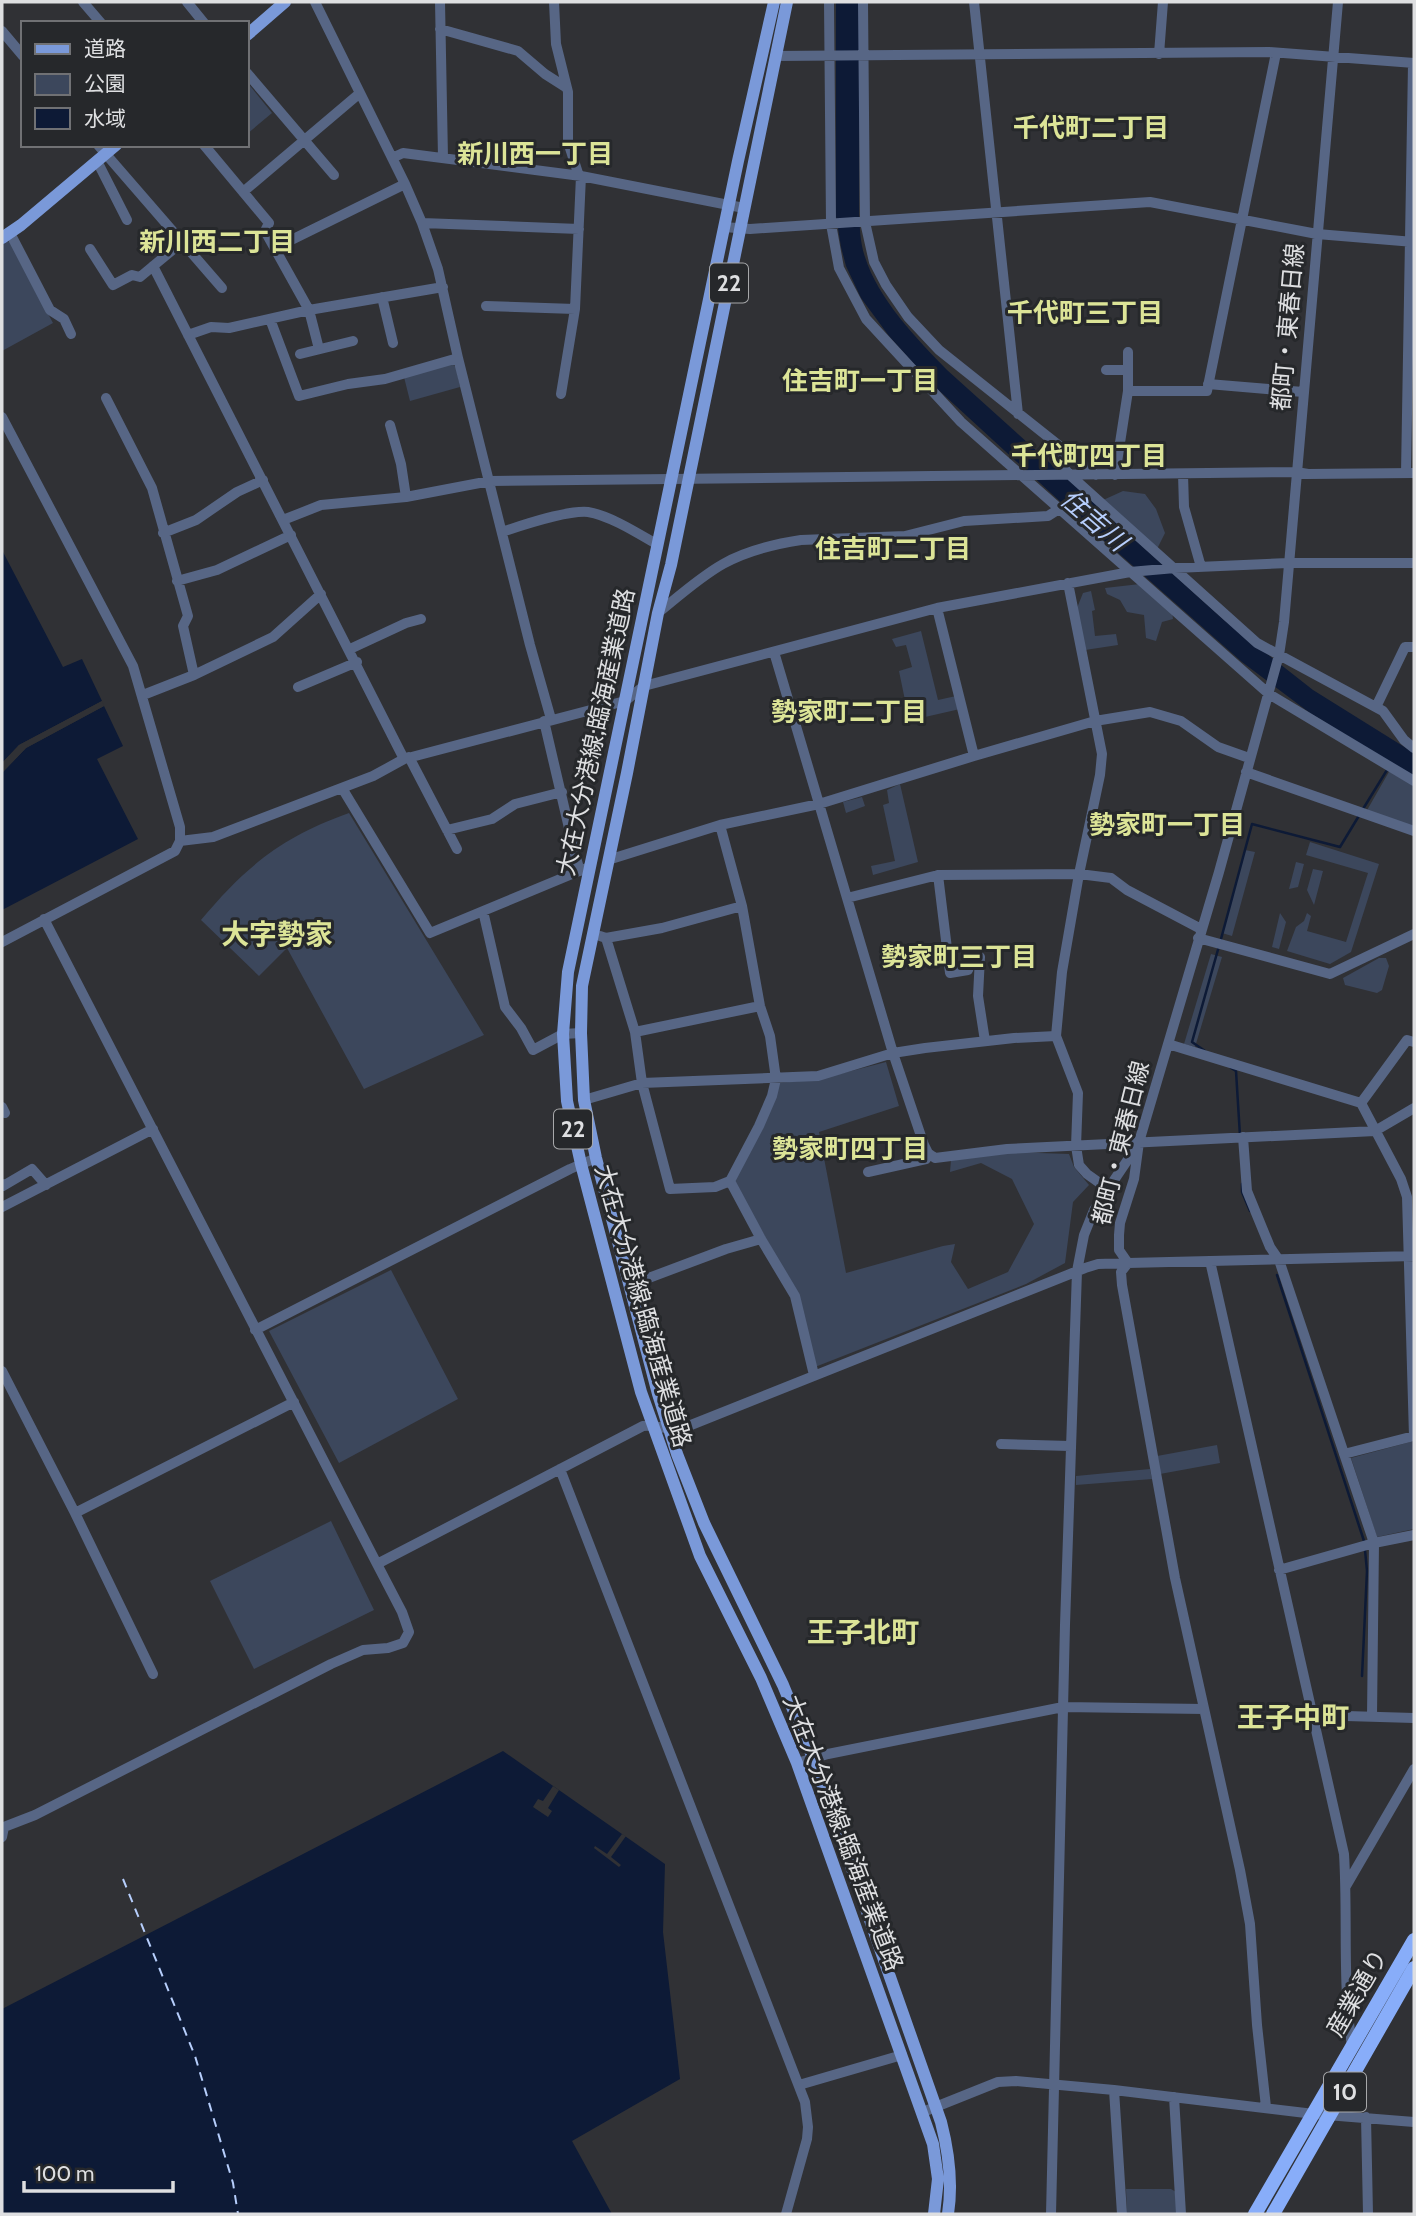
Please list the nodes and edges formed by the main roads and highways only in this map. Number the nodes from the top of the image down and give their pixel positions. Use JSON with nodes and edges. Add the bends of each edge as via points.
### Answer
{"nodes":[{"id":1,"x":285,"y":2,"type":"edge"},
{"id":2,"x":774,"y":2,"type":"edge"},
{"id":3,"x":787,"y":2,"type":"edge"},
{"id":4,"x":248,"y":33,"type":"edge"},
{"id":5,"x":100,"y":154,"type":"edge"},
{"id":6,"x":6,"y":235,"type":"edge"},
{"id":7,"x":1414,"y":1940,"type":"edge"},
{"id":8,"x":1414,"y":1968,"type":"edge"},
{"id":9,"x":934,"y":2214,"type":"edge"},
{"id":10,"x":947,"y":2214,"type":"edge"},
{"id":11,"x":1255,"y":2214,"type":"edge"},
{"id":12,"x":1273,"y":2214,"type":"edge"}],
"edges":[{"from":1,"to":4,"type":"main road"},
{"from":2,"to":9,"type":"main road","name":"大在大分港線;臨海産業道路","number":"22","via":[[585,869],[566,982],[567,1101],[651,1425],[701,1556],[797,1763],[923,2112],[937,2160]]},
{"from":3,"to":10,"type":"main road","name":"大在大分港線;臨海産業道路","number":"22","via":[[608,860],[599,936],[582,986],[584,1100],[668,1429],[704,1524],[813,1758],[935,2107],[949,2156]]},
{"from":5,"to":6,"type":"main road"},
{"from":7,"to":11,"type":"highway","name":"産業通り","number":"10"},
{"from":8,"to":12,"type":"highway","name":"産業通り","number":"10"}]}
